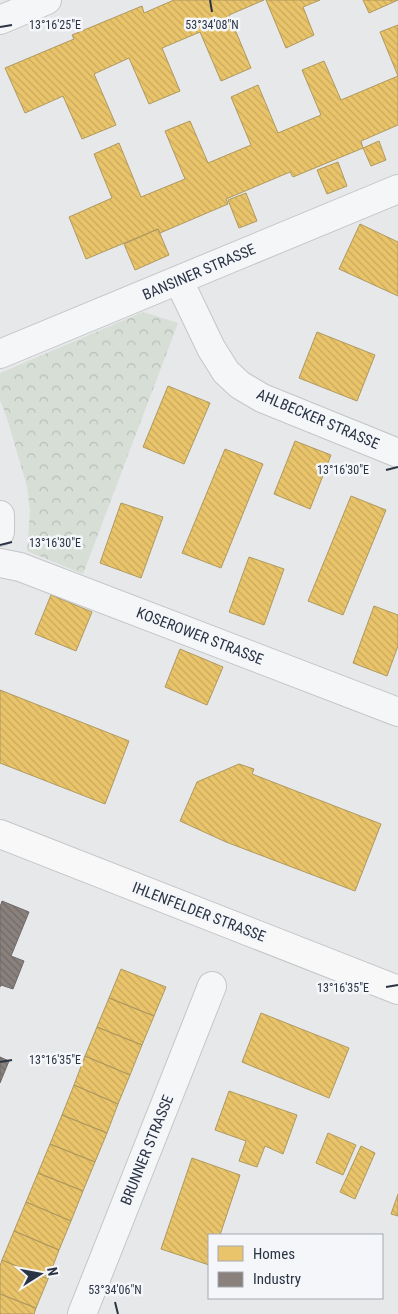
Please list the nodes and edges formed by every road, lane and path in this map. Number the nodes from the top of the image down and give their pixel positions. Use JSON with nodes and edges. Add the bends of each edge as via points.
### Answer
{"nodes":[{"id":1,"x":47,"y":0,"type":"edge"},
{"id":2,"x":0,"y":20,"type":"edge"},
{"id":3,"x":398,"y":189,"type":"edge"},
{"id":4,"x":179,"y":281,"type":"junction"},
{"id":5,"x":0,"y":354,"type":"edge"},
{"id":6,"x":398,"y":453,"type":"edge"},
{"id":7,"x":0,"y":515,"type":"edge"},
{"id":8,"x":0,"y":532,"type":"edge"},
{"id":9,"x":0,"y":563,"type":"edge"},
{"id":10,"x":398,"y":712,"type":"edge"},
{"id":11,"x":0,"y":834,"type":"edge"},
{"id":12,"x":212,"y":986,"type":"dead end"},
{"id":13,"x":398,"y":990,"type":"edge"},
{"id":14,"x":82,"y":1314,"type":"edge"}],
"edges":[{"from":1,"to":2,"type":"street"},
{"from":3,"to":4,"type":"street","name":"BANSINER STRASSE"},
{"from":4,"to":5,"type":"street","name":"BANSINER STRASSE"},
{"from":4,"to":6,"type":"street","name":"AHLBECKER STRASSE","via":[[211,348],[226,372],[240,385],[262,398]]},
{"from":7,"to":8,"type":"street"},
{"from":9,"to":10,"type":"street","name":"KOSEROWER STRASSE","via":[[27,569]]},
{"from":11,"to":13,"type":"main road","name":"IHLENFELDER STRASSE"},
{"from":12,"to":14,"type":"street","name":"BRUNNER STRASSE"}]}
